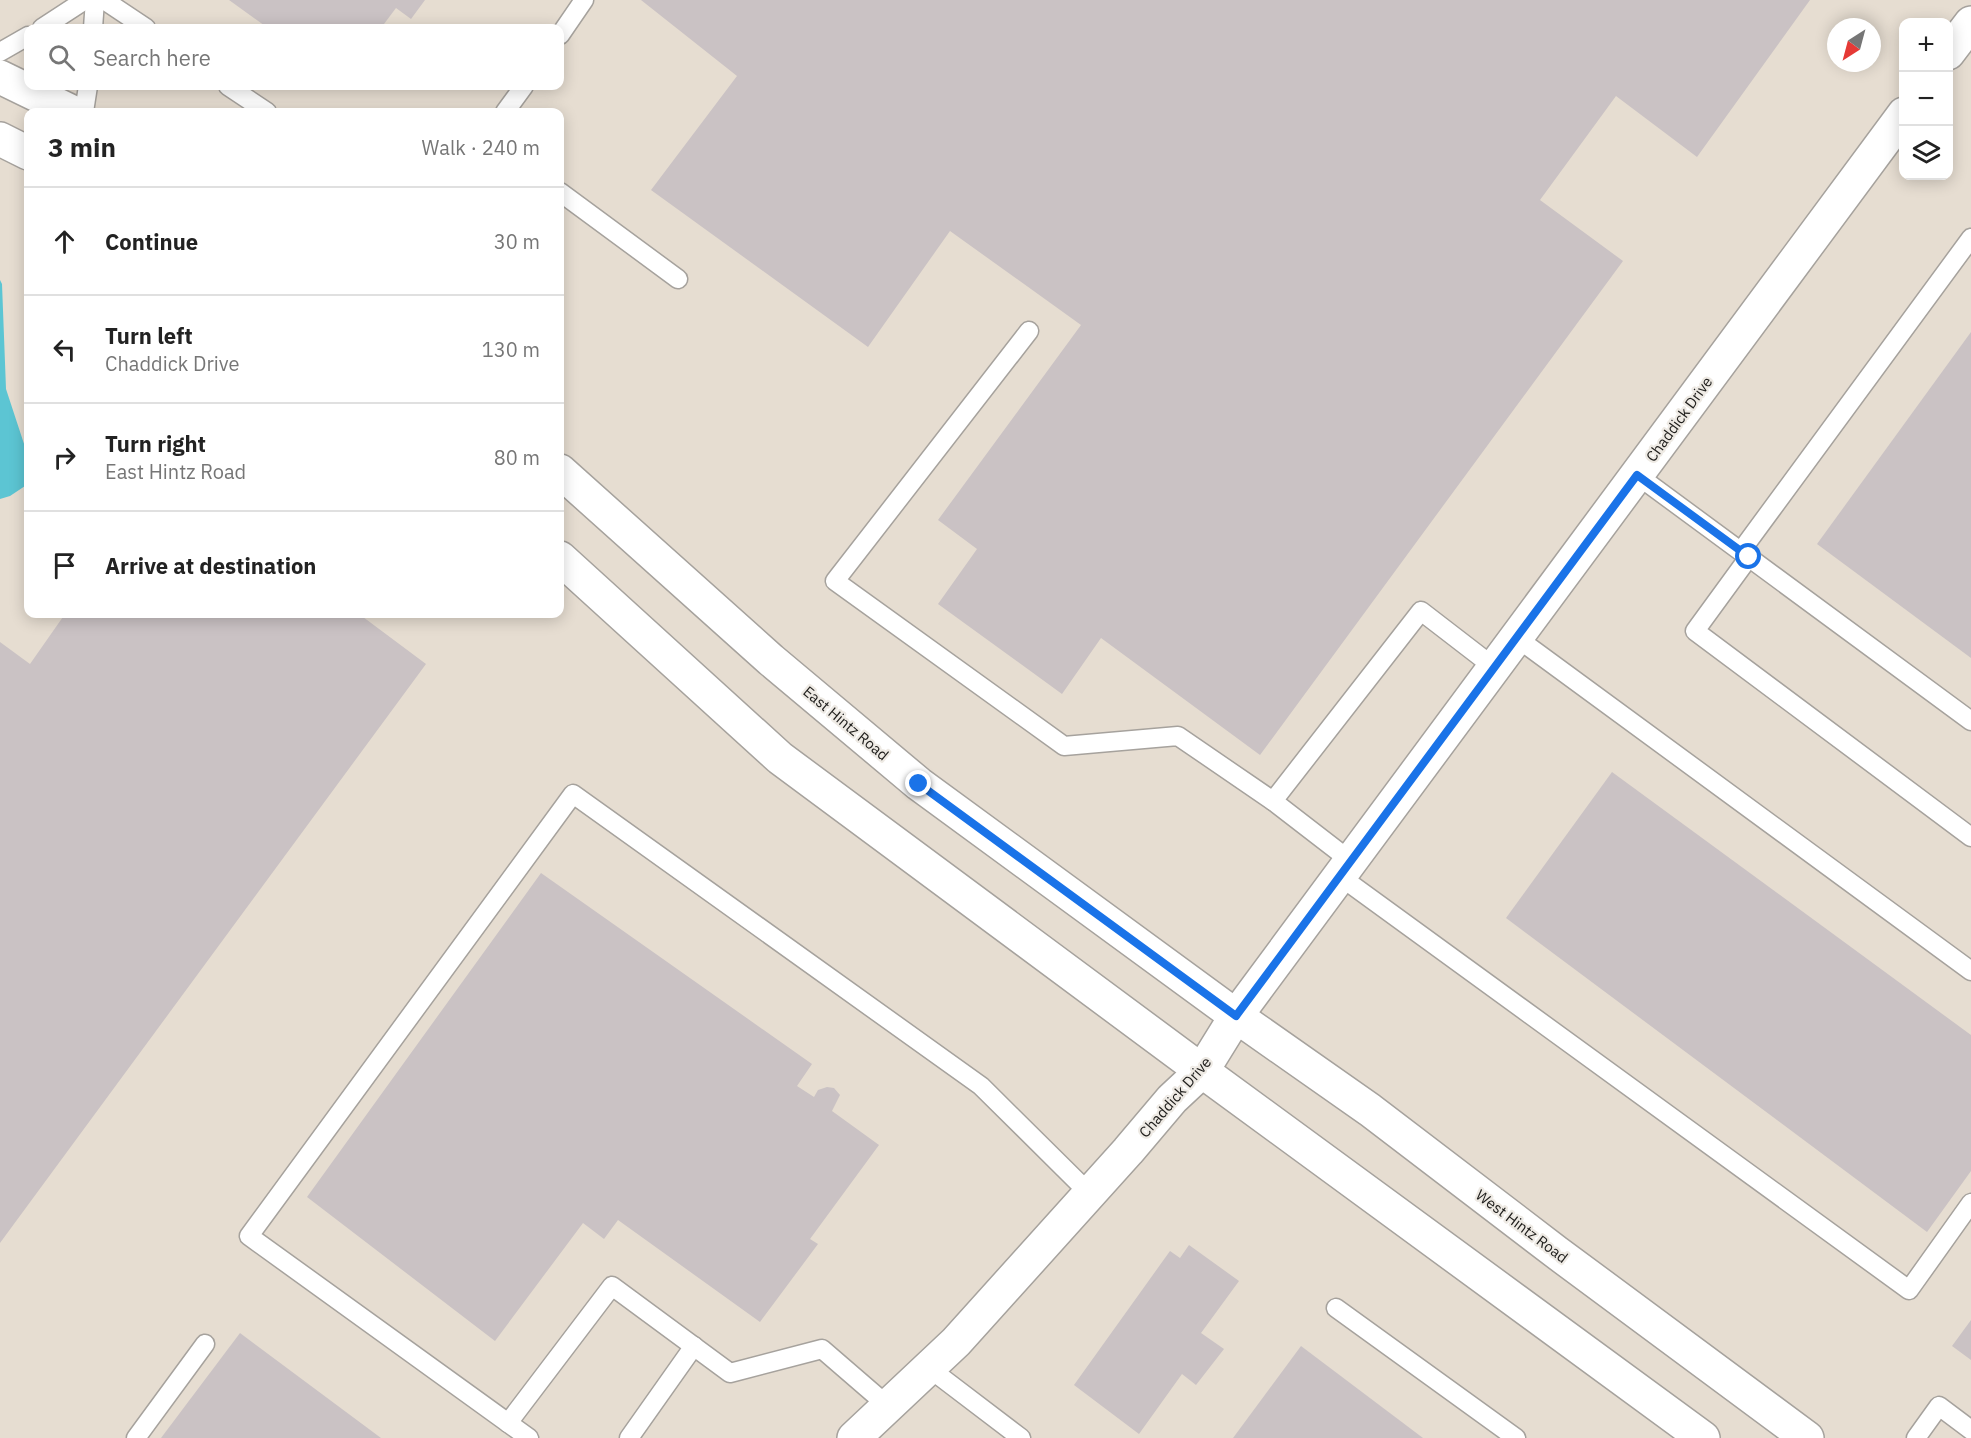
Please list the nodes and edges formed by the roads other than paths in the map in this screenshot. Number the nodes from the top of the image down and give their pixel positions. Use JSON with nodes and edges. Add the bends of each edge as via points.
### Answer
{"nodes":[{"id":1,"x":85,"y":0,"type":"edge"},
{"id":2,"x":95,"y":0,"type":"edge"},
{"id":3,"x":104,"y":0,"type":"edge"},
{"id":4,"x":584,"y":0,"type":"edge"},
{"id":5,"x":1971,"y":23,"type":"edge"},
{"id":6,"x":48,"y":24,"type":"edge"},
{"id":7,"x":93,"y":24,"type":"edge"},
{"id":8,"x":140,"y":24,"type":"edge"},
{"id":9,"x":564,"y":29,"type":"edge"},
{"id":10,"x":24,"y":38,"type":"edge"},
{"id":11,"x":1953,"y":46,"type":"edge"},
{"id":12,"x":0,"y":52,"type":"edge"},
{"id":13,"x":0,"y":77,"type":"edge"},
{"id":14,"x":24,"y":89,"type":"edge"},
{"id":15,"x":27,"y":90,"type":"edge"},
{"id":16,"x":87,"y":90,"type":"edge"},
{"id":17,"x":234,"y":90,"type":"edge"},
{"id":18,"x":521,"y":90,"type":"edge"},
{"id":19,"x":64,"y":108,"type":"edge"},
{"id":20,"x":85,"y":108,"type":"edge"},
{"id":21,"x":261,"y":108,"type":"edge"},
{"id":22,"x":508,"y":108,"type":"edge"},
{"id":23,"x":1899,"y":121,"type":"edge"},
{"id":24,"x":0,"y":139,"type":"edge"},
{"id":25,"x":24,"y":151,"type":"edge"},
{"id":26,"x":564,"y":195,"type":"edge"},
{"id":27,"x":1971,"y":238,"type":"edge"},
{"id":28,"x":678,"y":279,"type":"dead end"},
{"id":29,"x":1029,"y":331,"type":"dead end"},
{"id":30,"x":564,"y":475,"type":"edge"},
{"id":31,"x":1637,"y":475,"type":"junction"},
{"id":32,"x":1745,"y":554,"type":"junction"},
{"id":33,"x":564,"y":562,"type":"edge"},
{"id":34,"x":1517,"y":638,"type":"junction"},
{"id":35,"x":1495,"y":668,"type":"junction"},
{"id":36,"x":1971,"y":721,"type":"edge"},
{"id":37,"x":1274,"y":801,"type":"junction"},
{"id":38,"x":1971,"y":837,"type":"edge"},
{"id":39,"x":1346,"y":869,"type":"junction"},
{"id":40,"x":1971,"y":971,"type":"edge"},
{"id":41,"x":1236,"y":1016,"type":"junction"},
{"id":42,"x":1202,"y":1071,"type":"junction"},
{"id":43,"x":1090,"y":1194,"type":"junction"},
{"id":44,"x":1971,"y":1203,"type":"edge"},
{"id":45,"x":1336,"y":1308,"type":"dead end"},
{"id":46,"x":205,"y":1344,"type":"dead end"},
{"id":47,"x":694,"y":1346,"type":"junction"},
{"id":48,"x":929,"y":1368,"type":"junction"},
{"id":49,"x":888,"y":1406,"type":"junction"},
{"id":50,"x":508,"y":1423,"type":"junction"},
{"id":51,"x":1971,"y":1430,"type":"edge"},
{"id":52,"x":136,"y":1438,"type":"edge"},
{"id":53,"x":529,"y":1438,"type":"edge"},
{"id":54,"x":629,"y":1438,"type":"edge"},
{"id":55,"x":854,"y":1438,"type":"edge"},
{"id":56,"x":1021,"y":1438,"type":"edge"},
{"id":57,"x":1516,"y":1438,"type":"edge"},
{"id":58,"x":1703,"y":1438,"type":"edge"},
{"id":59,"x":1807,"y":1438,"type":"edge"},
{"id":60,"x":1916,"y":1438,"type":"edge"}],
"edges":[{"from":1,"to":6,"type":"lane"},
{"from":2,"to":7,"type":"lane"},
{"from":3,"to":8,"type":"lane"},
{"from":4,"to":9,"type":"lane"},
{"from":5,"to":11,"type":"main road"},
{"from":10,"to":12,"type":"lane"},
{"from":13,"to":14,"type":"main road"},
{"from":15,"to":19,"type":"main road"},
{"from":16,"to":20,"type":"lane"},
{"from":17,"to":21,"type":"lane"},
{"from":18,"to":22,"type":"lane"},
{"from":23,"to":31,"type":"main road","name":"Chaddick Drive"},
{"from":24,"to":25,"type":"main road"},
{"from":26,"to":28,"type":"lane"},
{"from":27,"to":32,"type":"lane"},
{"from":29,"to":37,"type":"lane","via":[[835,581],[1064,746],[1178,736]]},
{"from":30,"to":41,"type":"main road","name":"East Hintz Road","via":[[771,660],[919,784]]},
{"from":31,"to":32,"type":"lane"},
{"from":31,"to":34,"type":"main road","name":"Chaddick Drive"},
{"from":32,"to":36,"type":"lane"},
{"from":32,"to":38,"type":"lane","via":[[1695,631]]},
{"from":33,"to":42,"type":"main road","via":[[780,758]]},
{"from":34,"to":35,"type":"main road","name":"Chaddick Drive"},
{"from":34,"to":40,"type":"lane"},
{"from":35,"to":37,"type":"lane","via":[[1421,611]]},
{"from":35,"to":39,"type":"main road","name":"Chaddick Drive"},
{"from":37,"to":39,"type":"lane"},
{"from":39,"to":41,"type":"main road","name":"Chaddick Drive"},
{"from":39,"to":44,"type":"lane","via":[[1909,1290]]},
{"from":41,"to":42,"type":"main road","name":"Chaddick Drive"},
{"from":41,"to":59,"type":"main road","name":"West Hintz Road","via":[[1370,1110]]},
{"from":42,"to":43,"type":"main road","name":"Chaddick Drive","via":[[1172,1099]]},
{"from":42,"to":58,"type":"main road"},
{"from":43,"to":48,"type":"main road","name":"Chaddick Drive"},
{"from":43,"to":50,"type":"lane","via":[[981,1086],[573,794],[249,1236]]},
{"from":45,"to":57,"type":"lane"},
{"from":46,"to":52,"type":"lane"},
{"from":47,"to":49,"type":"lane","via":[[730,1373],[822,1349]]},
{"from":47,"to":50,"type":"lane","via":[[612,1286]]},
{"from":47,"to":54,"type":"lane"},
{"from":48,"to":49,"type":"main road","name":"Chaddick Drive"},
{"from":48,"to":56,"type":"lane"},
{"from":49,"to":55,"type":"main road","name":"Chaddick Drive"},
{"from":50,"to":53,"type":"lane"},
{"from":51,"to":60,"type":"lane","via":[[1939,1406]]}]}
